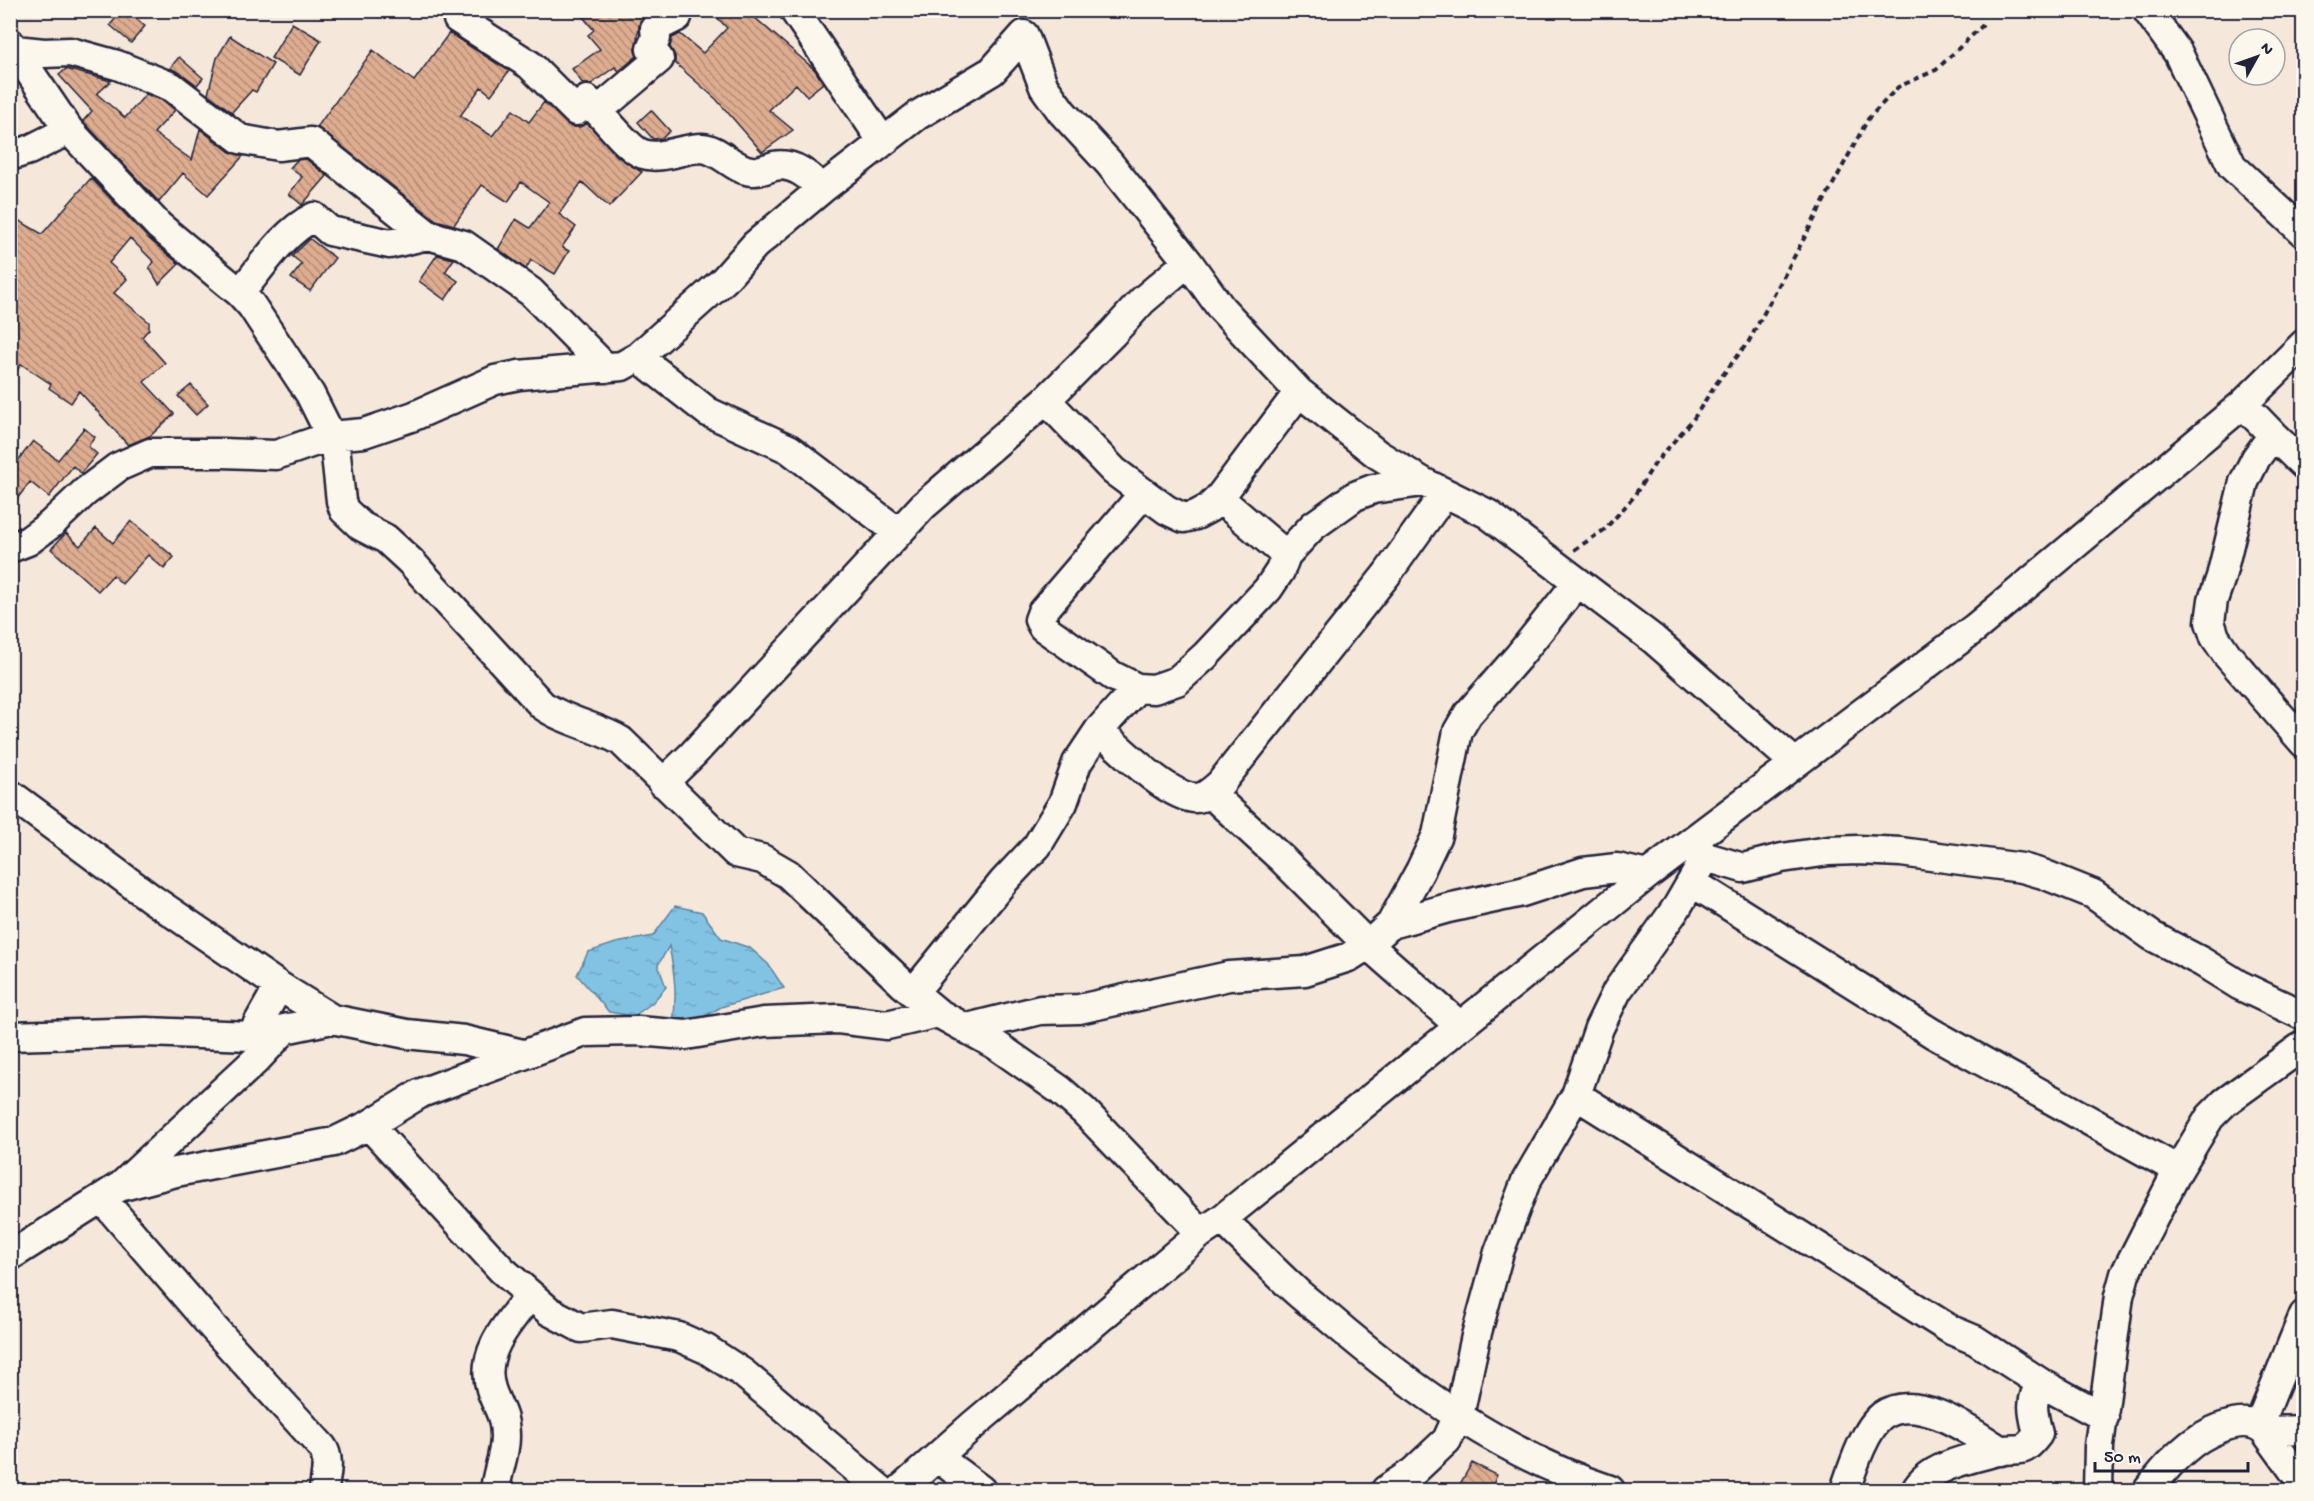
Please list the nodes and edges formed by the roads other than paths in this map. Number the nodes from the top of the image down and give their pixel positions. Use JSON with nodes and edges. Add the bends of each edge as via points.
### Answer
{"nodes":[{"id":1,"x":673,"y":10,"type":"edge"},
{"id":2,"x":794,"y":10,"type":"edge"},
{"id":3,"x":2147,"y":10,"type":"edge"},
{"id":4,"x":460,"y":13,"type":"edge"},
{"id":5,"x":13,"y":47,"type":"edge"},
{"id":6,"x":601,"y":112,"type":"junction"},
{"id":7,"x":69,"y":130,"type":"junction"},
{"id":8,"x":883,"y":142,"type":"junction"},
{"id":9,"x":10,"y":156,"type":"edge"},
{"id":10,"x":822,"y":189,"type":"junction"},
{"id":11,"x":2304,"y":232,"type":"edge"},
{"id":12,"x":428,"y":235,"type":"junction"},
{"id":13,"x":1188,"y":262,"type":"junction"},
{"id":14,"x":240,"y":293,"type":"junction"},
{"id":15,"x":2304,"y":344,"type":"edge"},
{"id":16,"x":638,"y":357,"type":"junction"},
{"id":17,"x":606,"y":368,"type":"junction"},
{"id":18,"x":1299,"y":392,"type":"junction"},
{"id":19,"x":1046,"y":400,"type":"junction"},
{"id":20,"x":2244,"y":404,"type":"junction"},
{"id":21,"x":2272,"y":435,"type":"junction"},
{"id":22,"x":331,"y":436,"type":"junction"},
{"id":23,"x":2304,"y":465,"type":"edge"},
{"id":24,"x":1434,"y":487,"type":"junction"},
{"id":25,"x":1144,"y":493,"type":"junction"},
{"id":26,"x":1219,"y":498,"type":"junction"},
{"id":27,"x":898,"y":532,"type":"junction"},
{"id":28,"x":16,"y":539,"type":"edge"},
{"id":29,"x":1286,"y":555,"type":"junction"},
{"id":30,"x":1578,"y":582,"type":"junction"},
{"id":31,"x":1137,"y":688,"type":"junction"},
{"id":32,"x":1099,"y":730,"type":"junction"},
{"id":33,"x":2304,"y":743,"type":"edge"},
{"id":34,"x":1795,"y":763,"type":"junction"},
{"id":35,"x":663,"y":783,"type":"junction"},
{"id":36,"x":1210,"y":793,"type":"junction"},
{"id":37,"x":10,"y":794,"type":"edge"},
{"id":38,"x":1699,"y":849,"type":"junction"},
{"id":39,"x":1647,"y":875,"type":"junction"},
{"id":40,"x":1693,"y":883,"type":"junction"},
{"id":41,"x":1391,"y":924,"type":"junction"},
{"id":42,"x":1368,"y":945,"type":"junction"},
{"id":43,"x":279,"y":986,"type":"junction"},
{"id":44,"x":913,"y":993,"type":"junction"},
{"id":45,"x":938,"y":1013,"type":"junction"},
{"id":46,"x":2304,"y":1016,"type":"edge"},
{"id":47,"x":332,"y":1019,"type":"junction"},
{"id":48,"x":1460,"y":1026,"type":"junction"},
{"id":49,"x":967,"y":1028,"type":"junction"},
{"id":50,"x":284,"y":1030,"type":"junction"},
{"id":51,"x":10,"y":1036,"type":"edge"},
{"id":52,"x":251,"y":1036,"type":"junction"},
{"id":53,"x":2304,"y":1045,"type":"edge"},
{"id":54,"x":524,"y":1054,"type":"junction"},
{"id":55,"x":1576,"y":1095,"type":"junction"},
{"id":56,"x":369,"y":1125,"type":"junction"},
{"id":57,"x":2178,"y":1170,"type":"junction"},
{"id":58,"x":110,"y":1193,"type":"junction"},
{"id":59,"x":1211,"y":1226,"type":"junction"},
{"id":60,"x":11,"y":1255,"type":"edge"},
{"id":61,"x":530,"y":1295,"type":"junction"},
{"id":62,"x":2304,"y":1315,"type":"edge"},
{"id":63,"x":2041,"y":1383,"type":"junction"},
{"id":64,"x":1458,"y":1417,"type":"junction"},
{"id":65,"x":2104,"y":1417,"type":"junction"},
{"id":66,"x":2262,"y":1428,"type":"junction"},
{"id":67,"x":2304,"y":1430,"type":"edge"},
{"id":68,"x":2001,"y":1451,"type":"junction"},
{"id":69,"x":937,"y":1457,"type":"junction"},
{"id":70,"x":2304,"y":1485,"type":"edge"},
{"id":71,"x":324,"y":1491,"type":"edge"},
{"id":72,"x":495,"y":1491,"type":"edge"},
{"id":73,"x":881,"y":1491,"type":"edge"},
{"id":74,"x":900,"y":1491,"type":"edge"},
{"id":75,"x":981,"y":1491,"type":"edge"},
{"id":76,"x":1386,"y":1491,"type":"edge"},
{"id":77,"x":1610,"y":1491,"type":"edge"},
{"id":78,"x":1845,"y":1491,"type":"edge"},
{"id":79,"x":1916,"y":1491,"type":"edge"},
{"id":80,"x":2098,"y":1491,"type":"edge"},
{"id":81,"x":2148,"y":1491,"type":"edge"}],
"edges":[{"from":1,"to":6,"type":"street","via":[[677,17],[655,28],[651,49],[659,59]]},
{"from":2,"to":8,"type":"street"},
{"from":3,"to":11,"type":"street","via":[[2178,53],[2232,166]]},
{"from":4,"to":6,"type":"street","via":[[530,65],[576,111],[587,100]]},
{"from":5,"to":7,"type":"street"},
{"from":5,"to":12,"type":"street","via":[[44,53],[70,52],[172,87],[240,139],[278,146],[311,142]]},
{"from":6,"to":10,"type":"street","via":[[621,138],[642,154],[704,148],[752,172],[779,165],[798,169]]},
{"from":7,"to":9,"type":"street"},
{"from":7,"to":14,"type":"street","via":[[159,226]]},
{"from":8,"to":10,"type":"street"},
{"from":8,"to":13,"type":"street","via":[[918,115],[992,71],[1024,34],[1044,87]]},
{"from":10,"to":16,"type":"street","via":[[756,245],[724,280]]},
{"from":12,"to":14,"type":"street","via":[[390,244],[330,231],[314,217],[303,222],[278,247]]},
{"from":12,"to":17,"type":"street","via":[[464,245],[531,292]]},
{"from":13,"to":18,"type":"street","via":[[1221,308]]},
{"from":13,"to":19,"type":"street","via":[[1142,301]]},
{"from":14,"to":22,"type":"street","via":[[310,394]]},
{"from":15,"to":20,"type":"street"},
{"from":16,"to":17,"type":"street","via":[[622,366]]},
{"from":16,"to":27,"type":"street","via":[[708,412],[789,449]]},
{"from":17,"to":22,"type":"street","via":[[495,380],[414,416],[364,433]]},
{"from":18,"to":24,"type":"street","via":[[1377,454]]},
{"from":18,"to":26,"type":"street"},
{"from":19,"to":25,"type":"street","via":[[1114,471]]},
{"from":19,"to":27,"type":"street"},
{"from":20,"to":21,"type":"street"},
{"from":20,"to":34,"type":"street","via":[[1975,628]]},
{"from":21,"to":23,"type":"street"},
{"from":21,"to":33,"type":"street","via":[[2244,482],[2210,622],[2228,656]]},
{"from":22,"to":28,"type":"street","via":[[276,455],[150,453],[111,472],[51,524]]},
{"from":22,"to":35,"type":"street","via":[[341,501],[353,520],[386,538],[410,561],[542,705],[621,741]]},
{"from":24,"to":29,"type":"street","via":[[1391,485],[1355,496],[1313,525]]},
{"from":24,"to":30,"type":"street","via":[[1488,514]]},
{"from":24,"to":36,"type":"street","via":[[1387,574]]},
{"from":25,"to":26,"type":"street","via":[[1184,518],[1209,508]]},
{"from":25,"to":31,"type":"street","via":[[1042,612],[1040,620],[1043,627],[1072,648]]},
{"from":26,"to":29,"type":"street"},
{"from":27,"to":35,"type":"street"},
{"from":29,"to":31,"type":"street","via":[[1268,590],[1177,681],[1154,689]]},
{"from":30,"to":34,"type":"street","via":[[1653,639]]},
{"from":30,"to":41,"type":"street","via":[[1458,731],[1437,835]]},
{"from":31,"to":32,"type":"street"},
{"from":32,"to":36,"type":"street","via":[[1149,774],[1180,795],[1198,798]]},
{"from":32,"to":44,"type":"street","via":[[1077,763],[1063,803],[1037,846]]},
{"from":34,"to":38,"type":"street"},
{"from":35,"to":44,"type":"street","via":[[736,853],[762,859],[793,879]]},
{"from":36,"to":42,"type":"street"},
{"from":37,"to":43,"type":"street"},
{"from":38,"to":39,"type":"street"},
{"from":38,"to":40,"type":"street"},
{"from":38,"to":46,"type":"street","via":[[1743,868],[1782,858],[1858,850],[2022,868],[2093,894],[2152,936]]},
{"from":39,"to":41,"type":"street","via":[[1617,868],[1583,872],[1522,892]]},
{"from":39,"to":48,"type":"street"},
{"from":40,"to":55,"type":"street","via":[[1617,991],[1599,1028]]},
{"from":40,"to":57,"type":"street","via":[[1932,1033]]},
{"from":41,"to":42,"type":"street"},
{"from":42,"to":48,"type":"street"},
{"from":42,"to":49,"type":"street","via":[[1349,957],[1305,971],[1229,976],[1079,1009],[1040,1010]]},
{"from":43,"to":47,"type":"street"},
{"from":43,"to":52,"type":"street"},
{"from":44,"to":45,"type":"street"},
{"from":45,"to":49,"type":"street"},
{"from":45,"to":54,"type":"street","via":[[887,1025],[838,1019],[764,1022],[686,1035],[585,1032]]},
{"from":47,"to":50,"type":"street"},
{"from":47,"to":54,"type":"street","via":[[407,1034],[464,1040]]},
{"from":48,"to":59,"type":"street"},
{"from":49,"to":59,"type":"street","via":[[1059,1090]]},
{"from":50,"to":52,"type":"street"},
{"from":50,"to":58,"type":"street"},
{"from":51,"to":52,"type":"street","via":[[146,1032]]},
{"from":53,"to":57,"type":"street","via":[[2225,1102],[2210,1117]]},
{"from":54,"to":56,"type":"street","via":[[421,1093]]},
{"from":55,"to":63,"type":"street"},
{"from":55,"to":64,"type":"street","via":[[1526,1181],[1507,1228]]},
{"from":56,"to":58,"type":"street","via":[[334,1142],[176,1172]]},
{"from":56,"to":61,"type":"street"},
{"from":57,"to":65,"type":"street","via":[[2125,1274]]},
{"from":58,"to":60,"type":"street"},
{"from":58,"to":71,"type":"street","via":[[322,1447],[327,1461]]},
{"from":59,"to":64,"type":"street","via":[[1394,1372]]},
{"from":59,"to":69,"type":"street"},
{"from":61,"to":72,"type":"street","via":[[498,1337],[491,1358],[490,1388],[503,1414],[505,1435]]},
{"from":61,"to":73,"type":"street","via":[[549,1311],[581,1328],[612,1324],[679,1337],[706,1349],[743,1373]]},
{"from":62,"to":66,"type":"street"},
{"from":63,"to":65,"type":"street"},
{"from":63,"to":68,"type":"street","via":[[2033,1395],[2032,1410],[2038,1434],[2030,1445],[2016,1452]]},
{"from":64,"to":76,"type":"street","via":[[1447,1440]]},
{"from":64,"to":77,"type":"street","via":[[1509,1447]]},
{"from":65,"to":80,"type":"street"},
{"from":66,"to":67,"type":"street"},
{"from":66,"to":70,"type":"street"},
{"from":66,"to":81,"type":"street","via":[[2242,1422],[2201,1438],[2182,1451]]},
{"from":68,"to":78,"type":"street","via":[[1945,1416],[1921,1409],[1893,1410],[1881,1417],[1860,1449]]},
{"from":68,"to":79,"type":"street","via":[[1933,1471]]},
{"from":69,"to":74,"type":"street"},
{"from":69,"to":75,"type":"street"}]}
